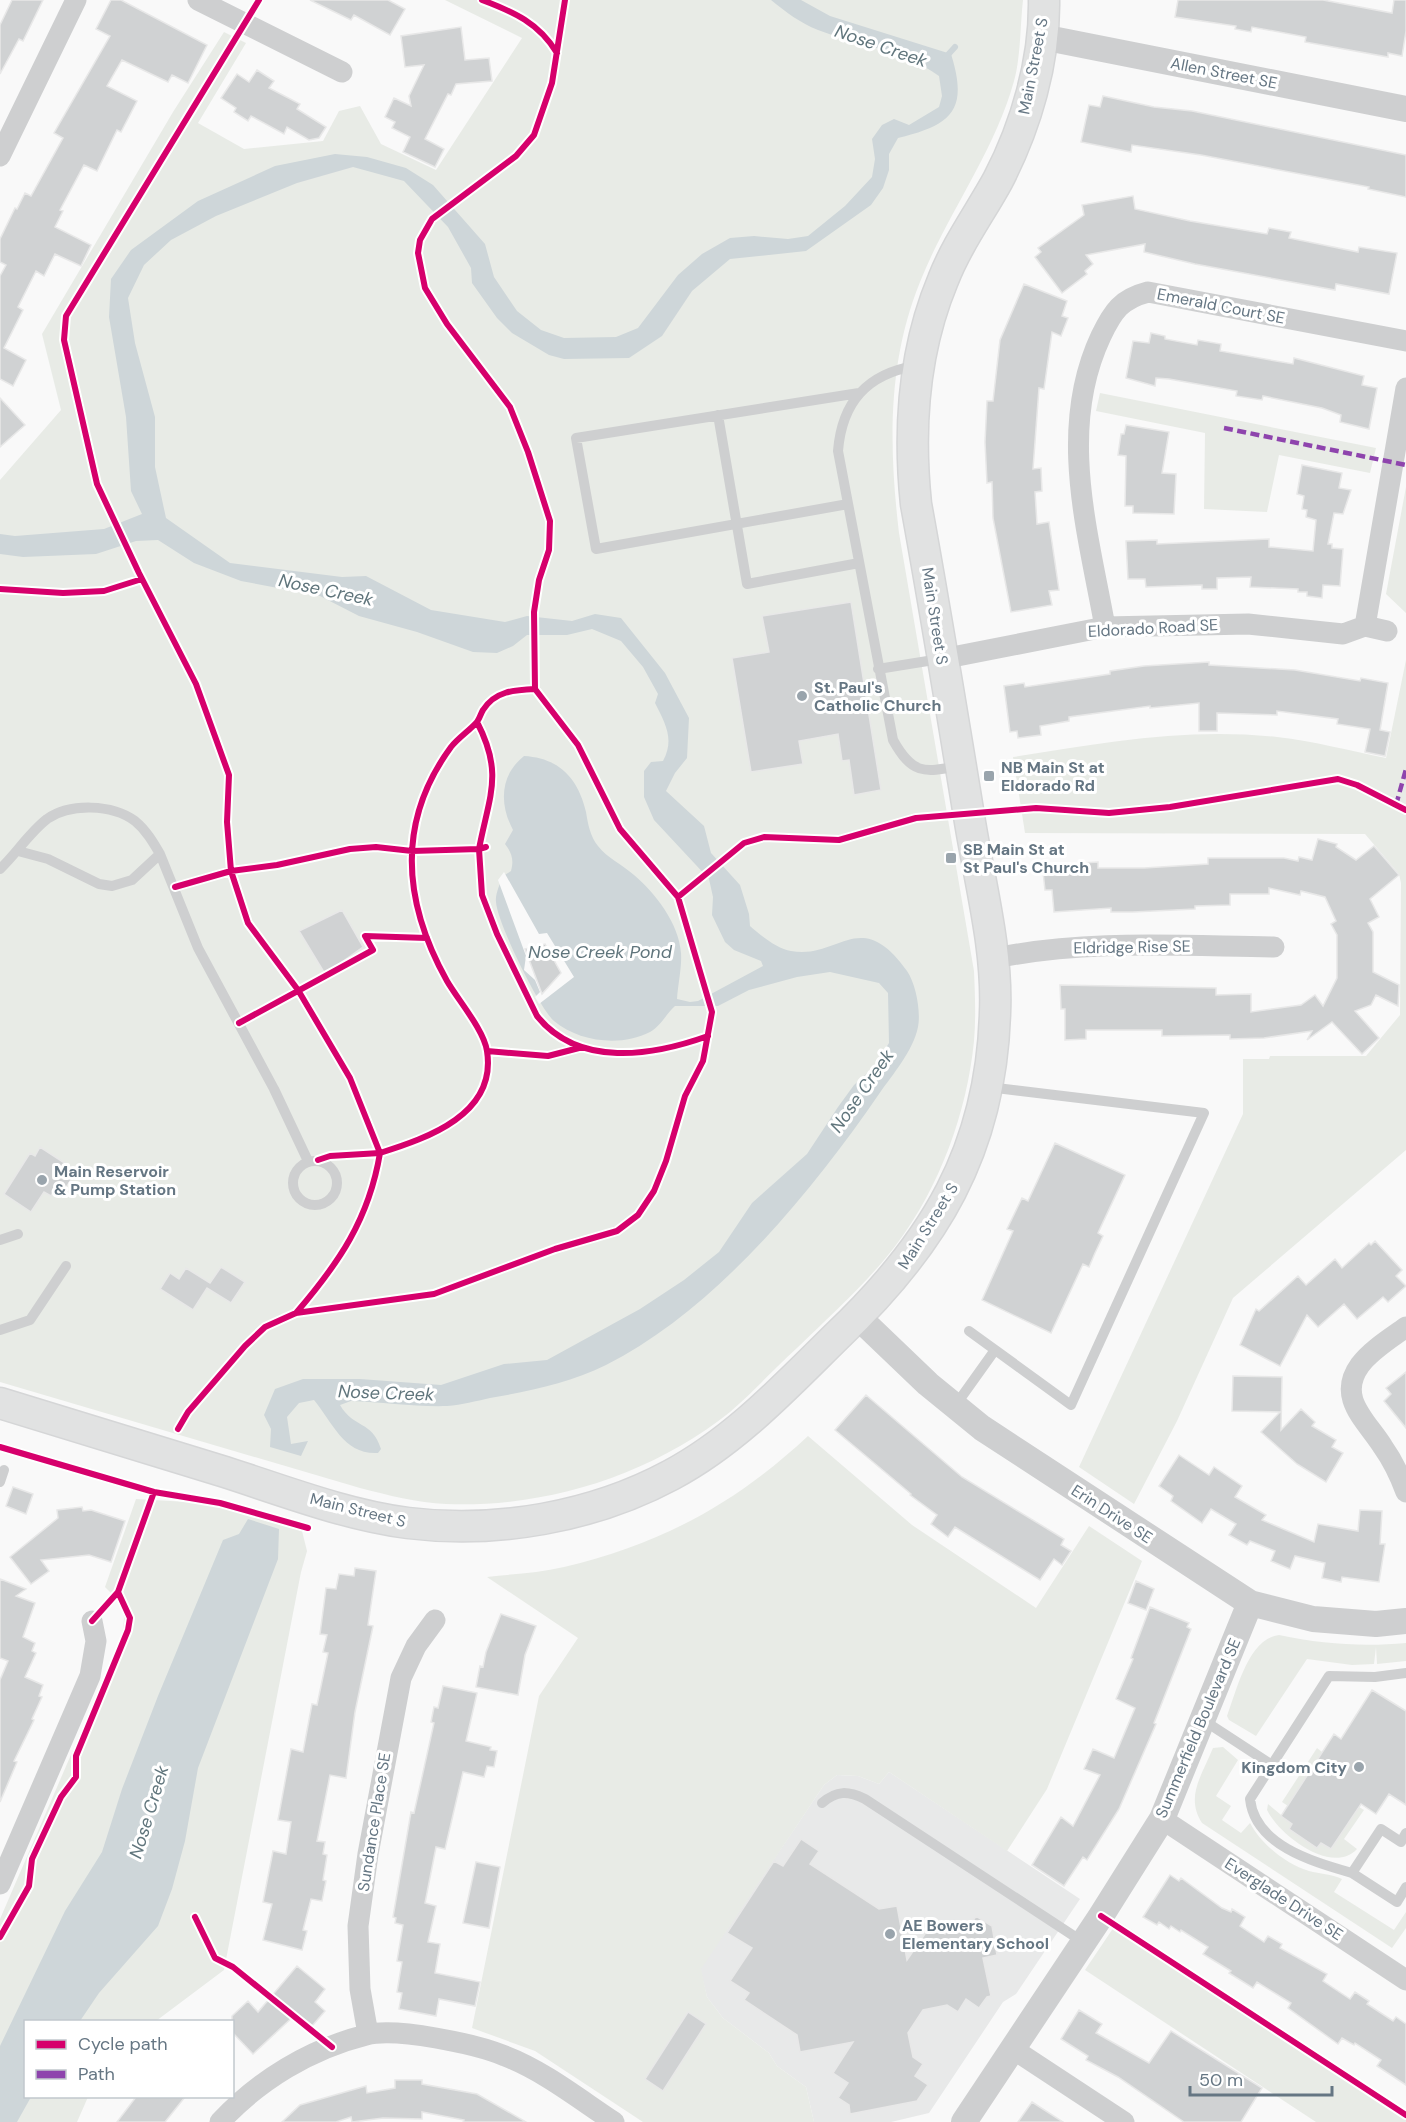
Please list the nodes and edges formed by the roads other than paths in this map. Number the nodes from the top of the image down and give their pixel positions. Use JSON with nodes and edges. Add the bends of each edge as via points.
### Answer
{"nodes":[{"id":1,"x":76,"y":0,"type":"edge"},
{"id":2,"x":198,"y":0,"type":"edge"},
{"id":3,"x":1044,"y":0,"type":"edge"},
{"id":4,"x":1042,"y":37,"type":"junction"},
{"id":5,"x":342,"y":72,"type":"dead end"},
{"id":6,"x":1406,"y":108,"type":"edge"},
{"id":7,"x":0,"y":156,"type":"edge"},
{"id":8,"x":1406,"y":341,"type":"edge"},
{"id":9,"x":918,"y":365,"type":"junction"},
{"id":10,"x":1406,"y":388,"type":"edge"},
{"id":11,"x":859,"y":393,"type":"junction"},
{"id":12,"x":718,"y":415,"type":"junction"},
{"id":13,"x":848,"y":504,"type":"junction"},
{"id":14,"x":736,"y":524,"type":"junction"},
{"id":15,"x":859,"y":563,"type":"junction"},
{"id":16,"x":1365,"y":626,"type":"junction"},
{"id":17,"x":1105,"y":627,"type":"junction"},
{"id":18,"x":1387,"y":631,"type":"dead end"},
{"id":19,"x":942,"y":659,"type":"junction"},
{"id":20,"x":878,"y":669,"type":"junction"},
{"id":21,"x":961,"y":765,"type":"junction"},
{"id":22,"x":18,"y":851,"type":"junction"},
{"id":23,"x":160,"y":854,"type":"junction"},
{"id":24,"x":0,"y":869,"type":"edge"},
{"id":25,"x":1274,"y":947,"type":"dead end"},
{"id":26,"x":992,"y":959,"type":"junction"},
{"id":27,"x":988,"y":1087,"type":"junction"},
{"id":28,"x":308,"y":1161,"type":"junction"},
{"id":29,"x":18,"y":1234,"type":"dead end"},
{"id":30,"x":0,"y":1240,"type":"edge"},
{"id":31,"x":66,"y":1266,"type":"dead end"},
{"id":32,"x":858,"y":1317,"type":"junction"},
{"id":33,"x":1406,"y":1326,"type":"edge"},
{"id":34,"x":0,"y":1330,"type":"edge"},
{"id":35,"x":969,"y":1331,"type":"dead end"},
{"id":36,"x":995,"y":1350,"type":"junction"},
{"id":37,"x":0,"y":1403,"type":"edge"},
{"id":38,"x":954,"y":1407,"type":"junction"},
{"id":39,"x":4,"y":1470,"type":"dead end"},
{"id":40,"x":0,"y":1482,"type":"edge"},
{"id":41,"x":1405,"y":1486,"type":"edge"},
{"id":42,"x":1250,"y":1603,"type":"junction"},
{"id":43,"x":435,"y":1620,"type":"dead end"},
{"id":44,"x":92,"y":1621,"type":"dead end"},
{"id":45,"x":1406,"y":1621,"type":"edge"},
{"id":46,"x":1406,"y":1674,"type":"edge"},
{"id":47,"x":1202,"y":1720,"type":"junction"},
{"id":48,"x":1272,"y":1765,"type":"junction"},
{"id":49,"x":822,"y":1803,"type":"dead end"},
{"id":50,"x":1162,"y":1818,"type":"junction"},
{"id":51,"x":1404,"y":1840,"type":"edge"},
{"id":52,"x":1352,"y":1873,"type":"junction"},
{"id":53,"x":0,"y":1884,"type":"edge"},
{"id":54,"x":1406,"y":1887,"type":"edge"},
{"id":55,"x":1084,"y":1942,"type":"junction"},
{"id":56,"x":1406,"y":1980,"type":"edge"},
{"id":57,"x":368,"y":2034,"type":"junction"},
{"id":58,"x":1012,"y":2049,"type":"junction"},
{"id":59,"x":1117,"y":2120,"type":"edge"},
{"id":60,"x":220,"y":2122,"type":"edge"},
{"id":61,"x":614,"y":2122,"type":"edge"},
{"id":62,"x":964,"y":2122,"type":"edge"}],
"edges":[{"from":1,"to":7,"type":"street"},
{"from":2,"to":5,"type":"street"},
{"from":3,"to":4,"type":"main road","name":"Main Street S"},
{"from":4,"to":6,"type":"street","name":"Allen Street SE"},
{"from":4,"to":9,"type":"main road","name":"Main Street S","via":[[1026,115],[997,180],[943,278]]},
{"from":8,"to":17,"type":"street","name":"Emerald Court SE","via":[[1148,292],[1130,296],[1117,308],[1094,351],[1079,417],[1077,463]]},
{"from":9,"to":11,"type":"lane","via":[[890,370]]},
{"from":9,"to":19,"type":"main road","name":"Main Street S","via":[[911,456]]},
{"from":10,"to":16,"type":"street"},
{"from":11,"to":12,"type":"lane"},
{"from":11,"to":13,"type":"lane","via":[[840,430],[838,451]]},
{"from":12,"to":14,"type":"lane"},
{"from":12,"to":14,"type":"lane","via":[[576,438],[596,549]]},
{"from":13,"to":14,"type":"lane"},
{"from":13,"to":15,"type":"lane"},
{"from":14,"to":15,"type":"lane","via":[[747,584]]},
{"from":15,"to":20,"type":"lane"},
{"from":16,"to":17,"type":"street","name":"Eldorado Road SE","via":[[1343,634],[1248,624]]},
{"from":16,"to":18,"type":"street","name":"Eldorado Road SE"},
{"from":17,"to":19,"type":"street","name":"Eldorado Road SE"},
{"from":19,"to":20,"type":"lane"},
{"from":19,"to":21,"type":"main road","name":"Main Street S"},
{"from":20,"to":21,"type":"lane","via":[[891,731],[901,754],[929,772]]},
{"from":21,"to":26,"type":"main road","name":"Main Street S"},
{"from":22,"to":23,"type":"lane","via":[[112,886],[132,880]]},
{"from":22,"to":23,"type":"lane","via":[[49,818],[87,808],[134,820]]},
{"from":22,"to":24,"type":"lane"},
{"from":23,"to":28,"type":"lane","via":[[198,948]]},
{"from":25,"to":26,"type":"street","name":"Eldridge Rise SE","via":[[1094,946]]},
{"from":26,"to":27,"type":"main road","name":"Main Street S","via":[[996,1011]]},
{"from":27,"to":32,"type":"main road","name":"Main Street S","via":[[973,1142],[952,1192],[915,1253]]},
{"from":27,"to":36,"type":"lane","via":[[1204,1113],[1071,1406]]},
{"from":28,"to":28,"type":"lane","via":[[296,1172],[293,1187],[308,1204],[324,1203],[335,1193],[336,1174],[326,1163]]},
{"from":29,"to":30,"type":"lane"},
{"from":31,"to":34,"type":"lane","via":[[30,1320]]},
{"from":32,"to":37,"type":"main road","name":"Main Street S","via":[[745,1423],[672,1475],[621,1497],[522,1522],[461,1526],[406,1523],[344,1509]]},
{"from":32,"to":38,"type":"street","name":"Erin Drive SE"},
{"from":33,"to":41,"type":"street","via":[[1360,1364],[1352,1388],[1356,1412],[1375,1433]]},
{"from":35,"to":36,"type":"lane"},
{"from":36,"to":38,"type":"lane"},
{"from":38,"to":42,"type":"street","name":"Erin Drive SE","via":[[1025,1458]]},
{"from":39,"to":40,"type":"lane"},
{"from":42,"to":45,"type":"street","name":"Erin Drive SE","via":[[1313,1619],[1376,1624]]},
{"from":42,"to":47,"type":"street","name":"Summerfield Boulevard SE"},
{"from":43,"to":57,"type":"street","name":"Sundance Place SE","via":[[416,1646],[401,1678],[368,1854],[358,1926],[360,1989]]},
{"from":44,"to":53,"type":"street","via":[[96,1641],[90,1676]]},
{"from":46,"to":48,"type":"lane","via":[[1329,1676]]},
{"from":47,"to":48,"type":"lane"},
{"from":47,"to":50,"type":"street","name":"Summerfield Boulevard SE"},
{"from":48,"to":52,"type":"lane","via":[[1250,1799],[1251,1812],[1277,1842],[1303,1859]]},
{"from":49,"to":55,"type":"lane","via":[[832,1794],[843,1792],[866,1799]]},
{"from":50,"to":55,"type":"street","name":"Summerfield Boulevard SE"},
{"from":50,"to":56,"type":"street","name":"Everglade Drive SE"},
{"from":51,"to":52,"type":"lane","via":[[1381,1829]]},
{"from":52,"to":54,"type":"lane","via":[[1397,1902]]},
{"from":55,"to":58,"type":"street","name":"Summerfield Boulevard SE"},
{"from":57,"to":60,"type":"street","via":[[273,2075],[243,2097]]},
{"from":57,"to":61,"type":"street","via":[[422,2036],[506,2056]]},
{"from":58,"to":59,"type":"street"},
{"from":58,"to":62,"type":"street","name":"Summerfield Boulevard SE"}]}
